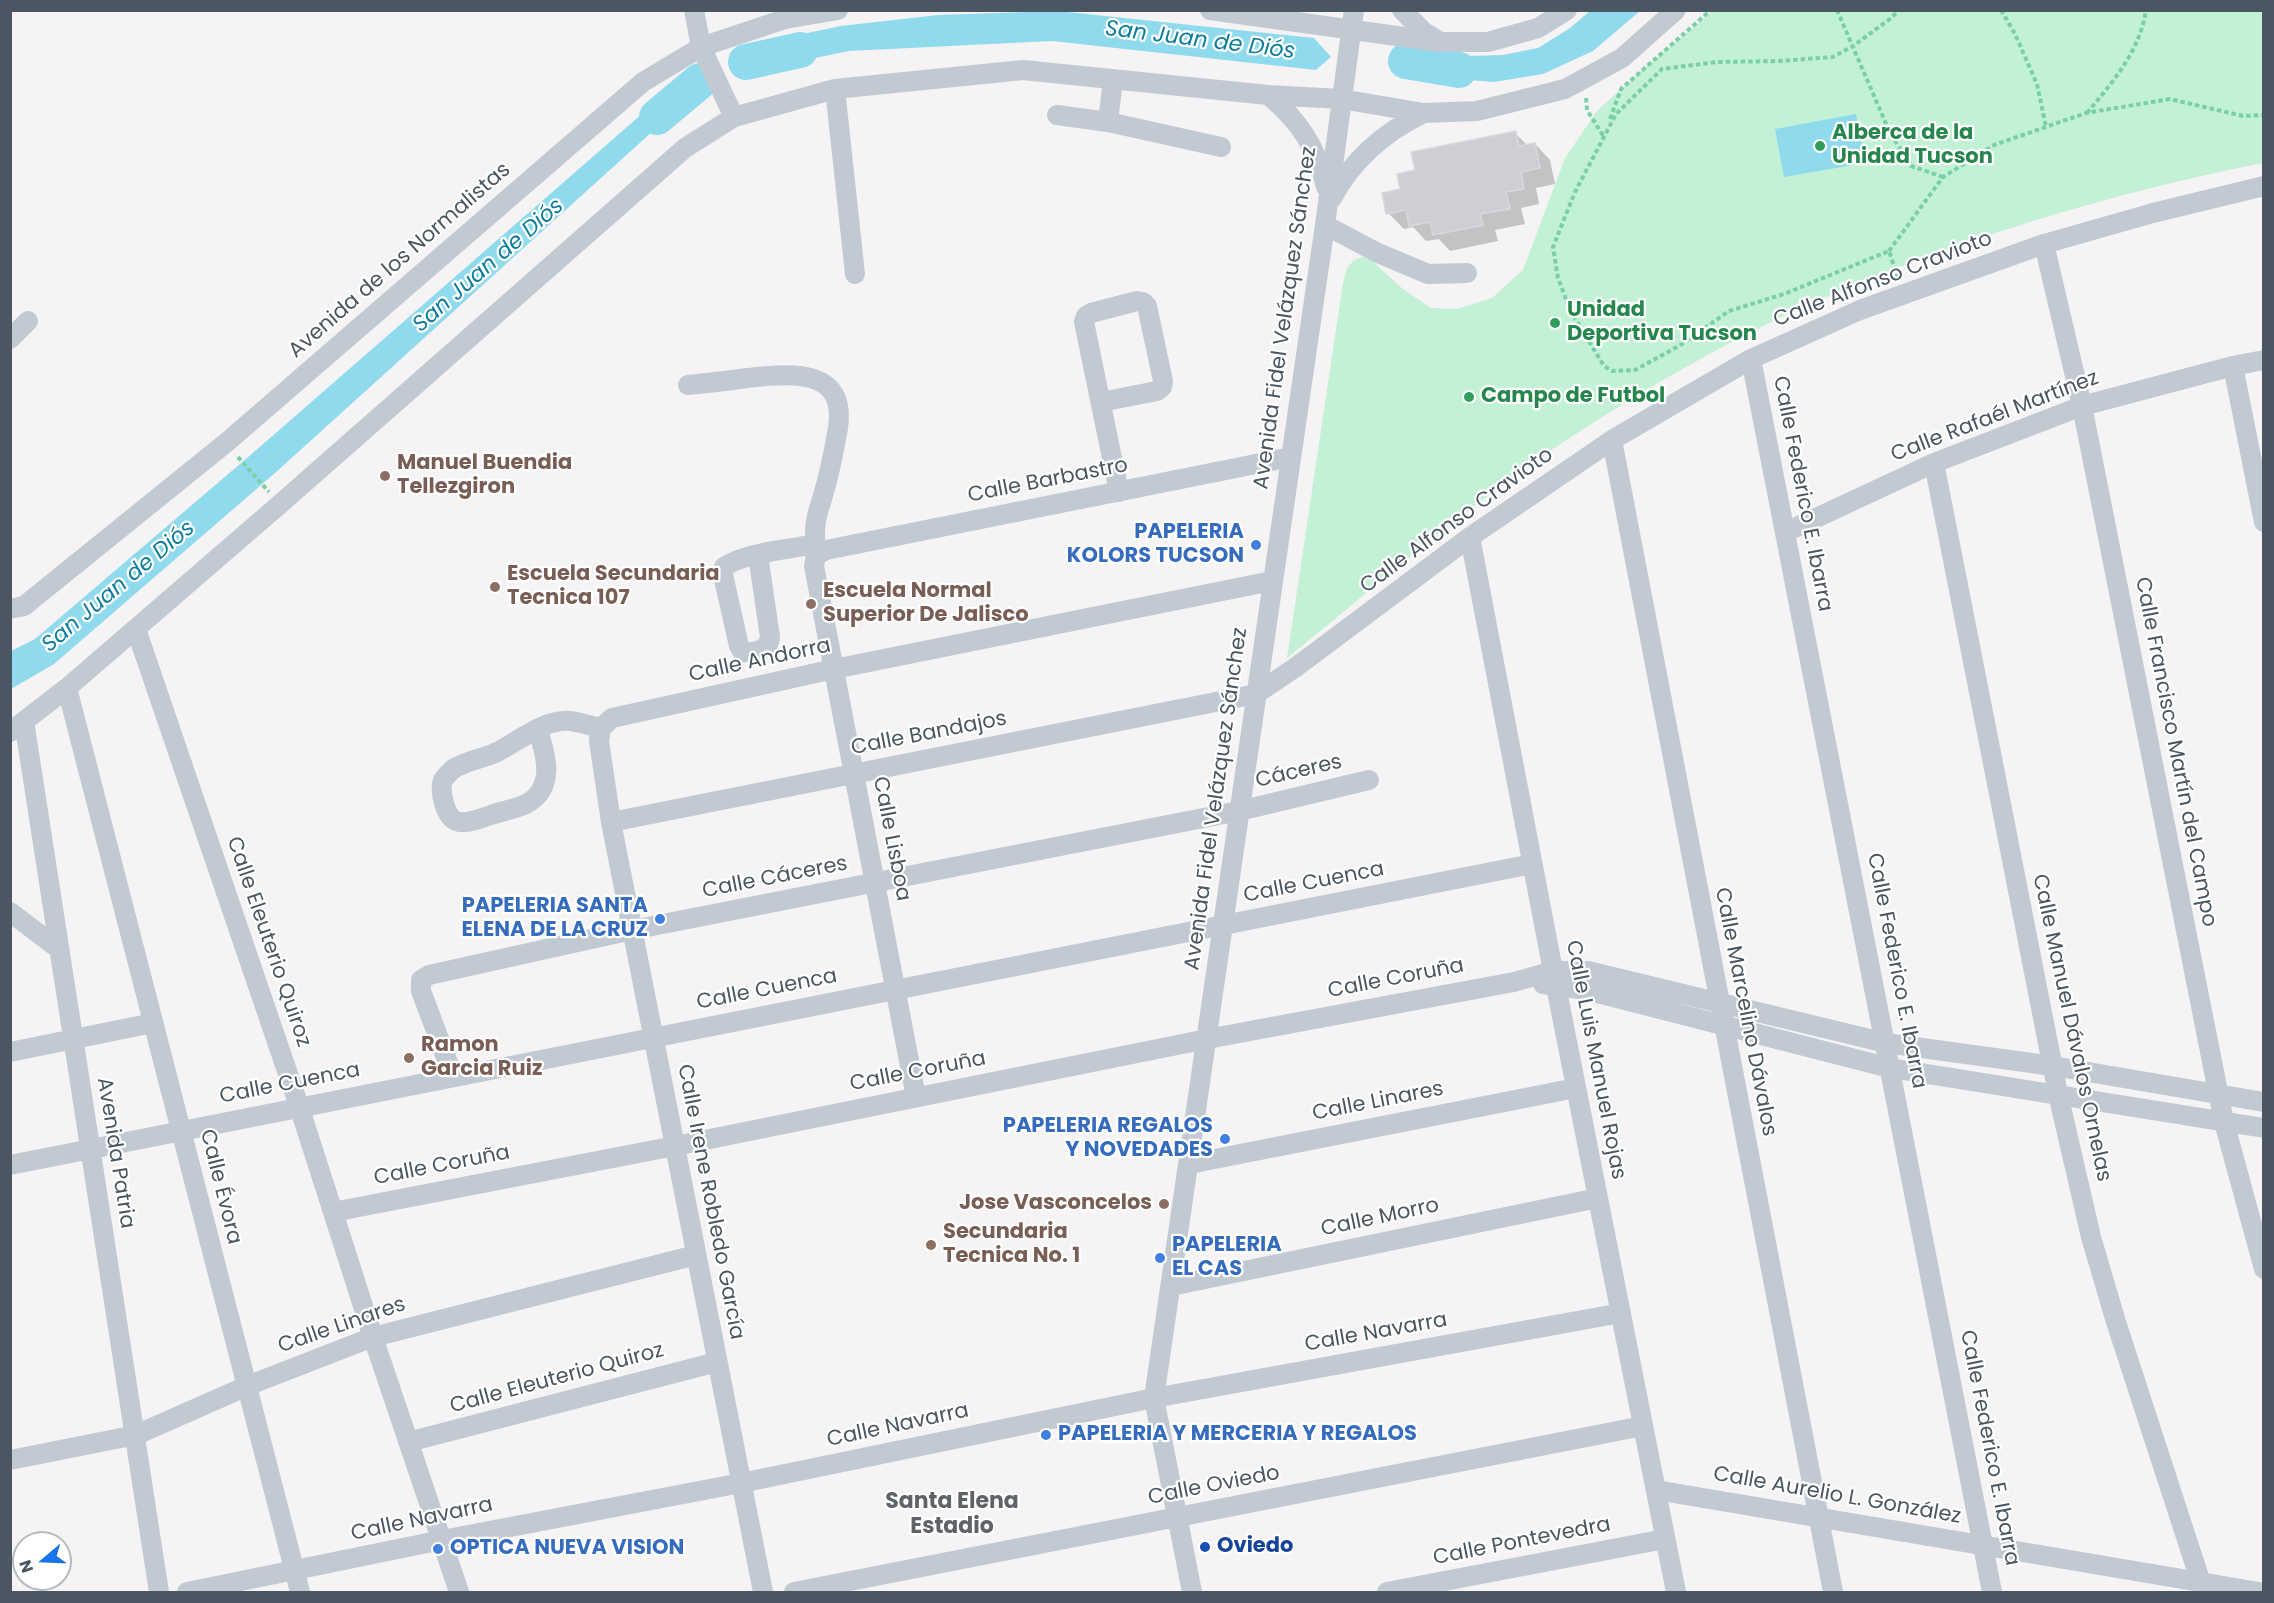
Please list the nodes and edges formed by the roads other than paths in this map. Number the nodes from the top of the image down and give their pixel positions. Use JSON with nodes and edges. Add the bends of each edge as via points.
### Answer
{"nodes":[{"id":1,"x":694,"y":10,"type":"edge"},
{"id":2,"x":838,"y":10,"type":"edge"},
{"id":3,"x":1210,"y":10,"type":"edge"},
{"id":4,"x":1402,"y":10,"type":"edge"},
{"id":5,"x":1567,"y":10,"type":"edge"},
{"id":6,"x":1676,"y":10,"type":"edge"},
{"id":7,"x":1284,"y":14,"type":"edge"},
{"id":8,"x":1352,"y":20,"type":"edge"},
{"id":9,"x":1440,"y":42,"type":"junction"},
{"id":10,"x":701,"y":46,"type":"junction"},
{"id":11,"x":1113,"y":80,"type":"junction"},
{"id":12,"x":835,"y":89,"type":"junction"},
{"id":13,"x":1268,"y":95,"type":"junction"},
{"id":14,"x":1341,"y":99,"type":"junction"},
{"id":15,"x":1424,"y":113,"type":"junction"},
{"id":16,"x":1057,"y":115,"type":"dead end"},
{"id":17,"x":734,"y":117,"type":"junction"},
{"id":18,"x":1108,"y":122,"type":"junction"},
{"id":19,"x":1221,"y":147,"type":"dead end"},
{"id":20,"x":2264,"y":186,"type":"edge"},
{"id":21,"x":1326,"y":215,"type":"junction"},
{"id":22,"x":2044,"y":244,"type":"junction"},
{"id":23,"x":1467,"y":273,"type":"dead end"},
{"id":24,"x":855,"y":274,"type":"dead end"},
{"id":25,"x":28,"y":321,"type":"dead end"},
{"id":26,"x":10,"y":339,"type":"edge"},
{"id":27,"x":1751,"y":359,"type":"junction"},
{"id":28,"x":2264,"y":360,"type":"edge"},
{"id":29,"x":2233,"y":366,"type":"junction"},
{"id":30,"x":688,"y":385,"type":"dead end"},
{"id":31,"x":1101,"y":402,"type":"junction"},
{"id":32,"x":2082,"y":406,"type":"junction"},
{"id":33,"x":1612,"y":440,"type":"junction"},
{"id":34,"x":1291,"y":458,"type":"junction"},
{"id":35,"x":1934,"y":463,"type":"junction"},
{"id":36,"x":1119,"y":492,"type":"junction"},
{"id":37,"x":2264,"y":522,"type":"edge"},
{"id":38,"x":1786,"y":532,"type":"junction"},
{"id":39,"x":1470,"y":537,"type":"junction"},
{"id":40,"x":815,"y":549,"type":"junction"},
{"id":41,"x":758,"y":555,"type":"dead end"},
{"id":42,"x":1272,"y":581,"type":"junction"},
{"id":43,"x":17,"y":608,"type":"edge"},
{"id":44,"x":136,"y":629,"type":"junction"},
{"id":45,"x":834,"y":669,"type":"junction"},
{"id":46,"x":67,"y":688,"type":"junction"},
{"id":47,"x":1256,"y":694,"type":"junction"},
{"id":48,"x":17,"y":727,"type":"edge"},
{"id":49,"x":601,"y":728,"type":"junction"},
{"id":50,"x":538,"y":730,"type":"junction"},
{"id":51,"x":854,"y":772,"type":"junction"},
{"id":52,"x":1369,"y":780,"type":"dead end"},
{"id":53,"x":1239,"y":811,"type":"junction"},
{"id":54,"x":611,"y":822,"type":"junction"},
{"id":55,"x":1532,"y":864,"type":"junction"},
{"id":56,"x":875,"y":883,"type":"junction"},
{"id":57,"x":10,"y":912,"type":"edge"},
{"id":58,"x":1223,"y":925,"type":"junction"},
{"id":59,"x":632,"y":930,"type":"junction"},
{"id":60,"x":59,"y":949,"type":"junction"},
{"id":61,"x":1554,"y":977,"type":"junction"},
{"id":62,"x":896,"y":990,"type":"junction"},
{"id":63,"x":1718,"y":1002,"type":"junction"},
{"id":64,"x":153,"y":1023,"type":"junction"},
{"id":65,"x":1723,"y":1027,"type":"junction"},
{"id":66,"x":653,"y":1037,"type":"junction"},
{"id":67,"x":73,"y":1039,"type":"junction"},
{"id":68,"x":1207,"y":1039,"type":"junction"},
{"id":69,"x":1886,"y":1043,"type":"junction"},
{"id":70,"x":10,"y":1052,"type":"edge"},
{"id":71,"x":2052,"y":1066,"type":"junction"},
{"id":72,"x":1890,"y":1068,"type":"junction"},
{"id":73,"x":453,"y":1076,"type":"junction"},
{"id":74,"x":1576,"y":1088,"type":"junction"},
{"id":75,"x":2058,"y":1094,"type":"junction"},
{"id":76,"x":2219,"y":1095,"type":"junction"},
{"id":77,"x":916,"y":1097,"type":"junction"},
{"id":78,"x":2264,"y":1102,"type":"edge"},
{"id":79,"x":299,"y":1106,"type":"junction"},
{"id":80,"x":2224,"y":1122,"type":"junction"},
{"id":81,"x":2264,"y":1128,"type":"edge"},
{"id":82,"x":181,"y":1130,"type":"junction"},
{"id":83,"x":675,"y":1146,"type":"junction"},
{"id":84,"x":90,"y":1149,"type":"junction"},
{"id":85,"x":1189,"y":1164,"type":"junction"},
{"id":86,"x":10,"y":1165,"type":"edge"},
{"id":87,"x":1598,"y":1198,"type":"junction"},
{"id":88,"x":333,"y":1212,"type":"junction"},
{"id":89,"x":696,"y":1255,"type":"junction"},
{"id":90,"x":2264,"y":1269,"type":"edge"},
{"id":91,"x":1171,"y":1286,"type":"junction"},
{"id":92,"x":1621,"y":1312,"type":"junction"},
{"id":93,"x":373,"y":1337,"type":"junction"},
{"id":94,"x":717,"y":1362,"type":"junction"},
{"id":95,"x":246,"y":1386,"type":"junction"},
{"id":96,"x":1154,"y":1398,"type":"junction"},
{"id":97,"x":1643,"y":1426,"type":"junction"},
{"id":98,"x":136,"y":1435,"type":"junction"},
{"id":99,"x":408,"y":1442,"type":"junction"},
{"id":100,"x":13,"y":1454,"type":"edge"},
{"id":101,"x":741,"y":1483,"type":"junction"},
{"id":102,"x":1656,"y":1490,"type":"junction"},
{"id":103,"x":1177,"y":1517,"type":"junction"},
{"id":104,"x":1817,"y":1517,"type":"junction"},
{"id":105,"x":1665,"y":1539,"type":"junction"},
{"id":106,"x":442,"y":1540,"type":"junction"},
{"id":107,"x":1983,"y":1545,"type":"junction"},
{"id":108,"x":294,"y":1571,"type":"junction"},
{"id":109,"x":2203,"y":1588,"type":"edge"},
{"id":110,"x":159,"y":1593,"type":"edge"},
{"id":111,"x":187,"y":1593,"type":"edge"},
{"id":112,"x":300,"y":1593,"type":"edge"},
{"id":113,"x":459,"y":1593,"type":"edge"},
{"id":114,"x":763,"y":1593,"type":"edge"},
{"id":115,"x":794,"y":1593,"type":"edge"},
{"id":116,"x":1192,"y":1593,"type":"edge"},
{"id":117,"x":1387,"y":1593,"type":"edge"},
{"id":118,"x":1676,"y":1593,"type":"edge"},
{"id":119,"x":1833,"y":1593,"type":"edge"},
{"id":120,"x":1992,"y":1593,"type":"edge"},
{"id":121,"x":2259,"y":1593,"type":"edge"}],
"edges":[{"from":1,"to":10,"type":"street"},
{"from":2,"to":10,"type":"street","name":"Avenida de los Normalistas","via":[[785,19]]},
{"from":3,"to":7,"type":"street"},
{"from":4,"to":9,"type":"street"},
{"from":5,"to":9,"type":"street","via":[[1538,28],[1488,42]]},
{"from":6,"to":15,"type":"street","via":[[1622,58],[1565,88],[1477,111]]},
{"from":7,"to":8,"type":"street"},
{"from":8,"to":9,"type":"street"},
{"from":8,"to":14,"type":"street","name":"Avenida Fidel Velázquez Sánchez"},
{"from":10,"to":17,"type":"street"},
{"from":10,"to":43,"type":"street","name":"Avenida de los Normalistas","via":[[643,82],[227,442]]},
{"from":11,"to":12,"type":"street","via":[[1023,70]]},
{"from":11,"to":13,"type":"street"},
{"from":11,"to":18,"type":"street"},
{"from":12,"to":17,"type":"street"},
{"from":12,"to":24,"type":"street"},
{"from":13,"to":14,"type":"street"},
{"from":13,"to":21,"type":"street","via":[[1308,138],[1322,171]]},
{"from":14,"to":15,"type":"street"},
{"from":14,"to":21,"type":"street","name":"Avenida Fidel Velázquez Sánchez"},
{"from":15,"to":21,"type":"street","via":[[1384,135],[1367,150],[1352,167]]},
{"from":16,"to":18,"type":"street"},
{"from":17,"to":44,"type":"street","via":[[685,148]]},
{"from":18,"to":19,"type":"street"},
{"from":20,"to":22,"type":"street","name":"Calle Alfonso Cravioto"},
{"from":21,"to":23,"type":"street","via":[[1378,253],[1428,274]]},
{"from":21,"to":34,"type":"street","name":"Avenida Fidel Velázquez Sánchez"},
{"from":22,"to":27,"type":"street","name":"Calle Alfonso Cravioto","via":[[1860,310]]},
{"from":22,"to":32,"type":"street","name":"Calle Francisco Martín del Campo"},
{"from":25,"to":26,"type":"street"},
{"from":27,"to":33,"type":"street","name":"Calle Alfonso Cravioto"},
{"from":27,"to":38,"type":"street","name":"Calle Federico E. Ibarra"},
{"from":28,"to":29,"type":"street","name":"Calle Rafaél Martínez"},
{"from":29,"to":32,"type":"street","name":"Calle Rafaél Martínez"},
{"from":29,"to":37,"type":"street"},
{"from":30,"to":40,"type":"street","name":"Calle Lisboa","via":[[798,374],[818,379],[829,387],[838,403],[838,426],[816,520]]},
{"from":31,"to":31,"type":"street","via":[[1084,322],[1086,316],[1143,302],[1148,306],[1162,387]]},
{"from":31,"to":36,"type":"street"},
{"from":32,"to":35,"type":"street","name":"Calle Rafaél Martínez"},
{"from":32,"to":76,"type":"street","name":"Calle Francisco Martín del Campo"},
{"from":33,"to":39,"type":"street","name":"Calle Alfonso Cravioto"},
{"from":33,"to":63,"type":"street","name":"Calle Marcelino Dávalos"},
{"from":34,"to":36,"type":"street","name":"Calle Barbastro"},
{"from":34,"to":42,"type":"street","name":"Avenida Fidel Velázquez Sánchez"},
{"from":35,"to":38,"type":"street","name":"Calle Rafaél Martínez"},
{"from":35,"to":71,"type":"street","name":"Calle Manuel Dávalos Ornelas"},
{"from":36,"to":40,"type":"street","name":"Calle Barbastro","via":[[826,550]]},
{"from":38,"to":69,"type":"street","name":"Calle Federico E. Ibarra"},
{"from":39,"to":47,"type":"street","name":"Calle Alfonso Cravioto"},
{"from":39,"to":55,"type":"street","name":"Calle Luis Manuel Rojas"},
{"from":40,"to":41,"type":"street","name":"Calle Barbastro"},
{"from":40,"to":45,"type":"street","name":"Calle Lisboa","via":[[814,566]]},
{"from":42,"to":45,"type":"street","name":"Calle Andorra"},
{"from":42,"to":47,"type":"street","name":"Avenida Fidel Velázquez Sánchez"},
{"from":44,"to":46,"type":"street"},
{"from":44,"to":79,"type":"street","name":"Calle Eleuterio Quiroz"},
{"from":45,"to":49,"type":"street","name":"Calle Andorra","via":[[612,718]]},
{"from":45,"to":51,"type":"street","name":"Calle Lisboa"},
{"from":46,"to":48,"type":"street"},
{"from":46,"to":64,"type":"street","name":"Calle Évora"},
{"from":47,"to":51,"type":"street","name":"Calle Bandajos"},
{"from":47,"to":53,"type":"street","name":"Avenida Fidel Velázquez Sánchez"},
{"from":48,"to":60,"type":"street","name":"Avenida Patria"},
{"from":49,"to":50,"type":"street","via":[[570,721],[554,722]]},
{"from":49,"to":54,"type":"street","via":[[599,741]]},
{"from":50,"to":50,"type":"street","via":[[496,753],[453,769],[444,779],[442,792],[449,816],[457,822],[468,822],[526,804],[540,793],[546,776],[546,756]]},
{"from":51,"to":54,"type":"street","name":"Calle Bandajos"},
{"from":51,"to":56,"type":"street","name":"Calle Lisboa"},
{"from":52,"to":53,"type":"street","name":"Cáceres"},
{"from":53,"to":56,"type":"street","name":"Calle Cáceres"},
{"from":53,"to":58,"type":"street","name":"Avenida Fidel Velázquez Sánchez"},
{"from":54,"to":59,"type":"street","name":"Calle Irene Robledo García"},
{"from":55,"to":58,"type":"street","name":"Calle Cuenca"},
{"from":55,"to":61,"type":"street","name":"Calle Luis Manuel Rojas"},
{"from":56,"to":59,"type":"street","name":"Calle Cáceres"},
{"from":56,"to":62,"type":"street","name":"Calle Lisboa"},
{"from":57,"to":60,"type":"street"},
{"from":58,"to":62,"type":"street","name":"Calle Cuenca"},
{"from":58,"to":68,"type":"street","name":"Avenida Fidel Velázquez Sánchez"},
{"from":59,"to":66,"type":"street","name":"Calle Irene Robledo García"},
{"from":59,"to":73,"type":"street","name":"Calle Cáceres","via":[[429,975],[421,980],[421,991]]},
{"from":60,"to":67,"type":"street","name":"Avenida Patria"},
{"from":61,"to":63,"type":"street","via":[[1588,971]]},
{"from":61,"to":65,"type":"street","via":[[1586,990]]},
{"from":61,"to":68,"type":"street","name":"Calle Coruña"},
{"from":61,"to":74,"type":"street","name":"Calle Luis Manuel Rojas"},
{"from":62,"to":66,"type":"street","name":"Calle Cuenca"},
{"from":62,"to":77,"type":"street","name":"Calle Lisboa"},
{"from":63,"to":65,"type":"street","name":"Calle Marcelino Dávalos"},
{"from":63,"to":69,"type":"street"},
{"from":64,"to":67,"type":"street"},
{"from":64,"to":82,"type":"street","name":"Calle Évora"},
{"from":65,"to":72,"type":"street"},
{"from":65,"to":104,"type":"street","name":"Calle Marcelino Dávalos"},
{"from":66,"to":73,"type":"street","name":"Calle Cuenca"},
{"from":66,"to":83,"type":"street","name":"Calle Irene Robledo García"},
{"from":67,"to":70,"type":"street"},
{"from":67,"to":84,"type":"street","name":"Avenida Patria"},
{"from":68,"to":77,"type":"street","name":"Calle Coruña"},
{"from":68,"to":85,"type":"street","name":"Avenida Fidel Velázquez Sánchez"},
{"from":69,"to":71,"type":"street"},
{"from":69,"to":72,"type":"street","name":"Calle Federico E. Ibarra"},
{"from":71,"to":75,"type":"street","name":"Calle Manuel Dávalos Ornelas"},
{"from":71,"to":76,"type":"street"},
{"from":72,"to":75,"type":"street"},
{"from":72,"to":107,"type":"street","name":"Calle Federico E. Ibarra"},
{"from":73,"to":79,"type":"street","name":"Calle Cuenca"},
{"from":74,"to":85,"type":"street","name":"Calle Linares"},
{"from":74,"to":87,"type":"street","name":"Calle Luis Manuel Rojas"},
{"from":75,"to":80,"type":"street"},
{"from":75,"to":109,"type":"street","name":"Calle Manuel Dávalos Ornelas","via":[[2091,1237]]},
{"from":76,"to":78,"type":"street"},
{"from":76,"to":80,"type":"street","name":"Calle Francisco Martín del Campo"},
{"from":77,"to":83,"type":"street","name":"Calle Coruña"},
{"from":79,"to":82,"type":"street","name":"Calle Cuenca"},
{"from":79,"to":88,"type":"street","name":"Calle Eleuterio Quiroz"},
{"from":80,"to":81,"type":"street"},
{"from":80,"to":90,"type":"street","name":"Calle Francisco Martín del Campo"},
{"from":82,"to":84,"type":"street","name":"Calle Cuenca"},
{"from":82,"to":95,"type":"street","name":"Calle Évora"},
{"from":83,"to":88,"type":"street","name":"Calle Coruña"},
{"from":83,"to":89,"type":"street","name":"Calle Irene Robledo García"},
{"from":84,"to":86,"type":"street","name":"Calle Cuenca"},
{"from":84,"to":98,"type":"street","name":"Avenida Patria"},
{"from":85,"to":91,"type":"street","name":"Avenida Fidel Velázquez Sánchez"},
{"from":87,"to":91,"type":"street","name":"Calle Morro"},
{"from":87,"to":92,"type":"street","name":"Calle Luis Manuel Rojas"},
{"from":88,"to":93,"type":"street","name":"Calle Eleuterio Quiroz"},
{"from":89,"to":93,"type":"street","name":"Calle Linares"},
{"from":89,"to":94,"type":"street","name":"Calle Irene Robledo García"},
{"from":91,"to":96,"type":"street","name":"Avenida Fidel Velázquez Sánchez"},
{"from":92,"to":96,"type":"street","name":"Calle Navarra"},
{"from":92,"to":97,"type":"street","name":"Calle Luis Manuel Rojas"},
{"from":93,"to":95,"type":"street","name":"Calle Linares"},
{"from":93,"to":99,"type":"street","name":"Calle Eleuterio Quiroz"},
{"from":94,"to":99,"type":"street","name":"Calle Eleuterio Quiroz"},
{"from":94,"to":101,"type":"street","name":"Calle Irene Robledo García"},
{"from":95,"to":98,"type":"street","name":"Calle Linares"},
{"from":95,"to":108,"type":"street","name":"Calle Évora"},
{"from":96,"to":101,"type":"street","name":"Calle Navarra"},
{"from":96,"to":103,"type":"street","name":"Avenida Fidel Velázquez Sánchez"},
{"from":97,"to":102,"type":"street","name":"Calle Luis Manuel Rojas"},
{"from":97,"to":103,"type":"street","name":"Calle Oviedo"},
{"from":98,"to":100,"type":"street","name":"Calle Linares"},
{"from":98,"to":110,"type":"street","name":"Avenida Patria"},
{"from":99,"to":106,"type":"street","name":"Calle Eleuterio Quiroz"},
{"from":101,"to":106,"type":"street","name":"Calle Navarra"},
{"from":101,"to":114,"type":"street","name":"Calle Irene Robledo García"},
{"from":102,"to":104,"type":"street","name":"Calle Aurelio L. González"},
{"from":102,"to":105,"type":"street","name":"Calle Luis Manuel Rojas"},
{"from":103,"to":115,"type":"street","name":"Calle Oviedo"},
{"from":103,"to":116,"type":"street","name":"Avenida Fidel Velázquez Sánchez"},
{"from":104,"to":107,"type":"street","name":"Calle Aurelio L. González"},
{"from":104,"to":119,"type":"street","name":"Calle Marcelino Dávalos"},
{"from":105,"to":117,"type":"street","name":"Calle Pontevedra"},
{"from":105,"to":118,"type":"street","name":"Calle Luis Manuel Rojas"},
{"from":106,"to":108,"type":"street","name":"Calle Navarra"},
{"from":106,"to":113,"type":"street","name":"Calle Eleuterio Quiroz"},
{"from":107,"to":109,"type":"street","name":"Calle Aurelio L. González"},
{"from":107,"to":120,"type":"street","name":"Calle Federico E. Ibarra"},
{"from":108,"to":111,"type":"street","name":"Calle Navarra"},
{"from":108,"to":112,"type":"street","name":"Calle Évora"},
{"from":109,"to":121,"type":"street","name":"Calle Aurelio L. González"}]}
